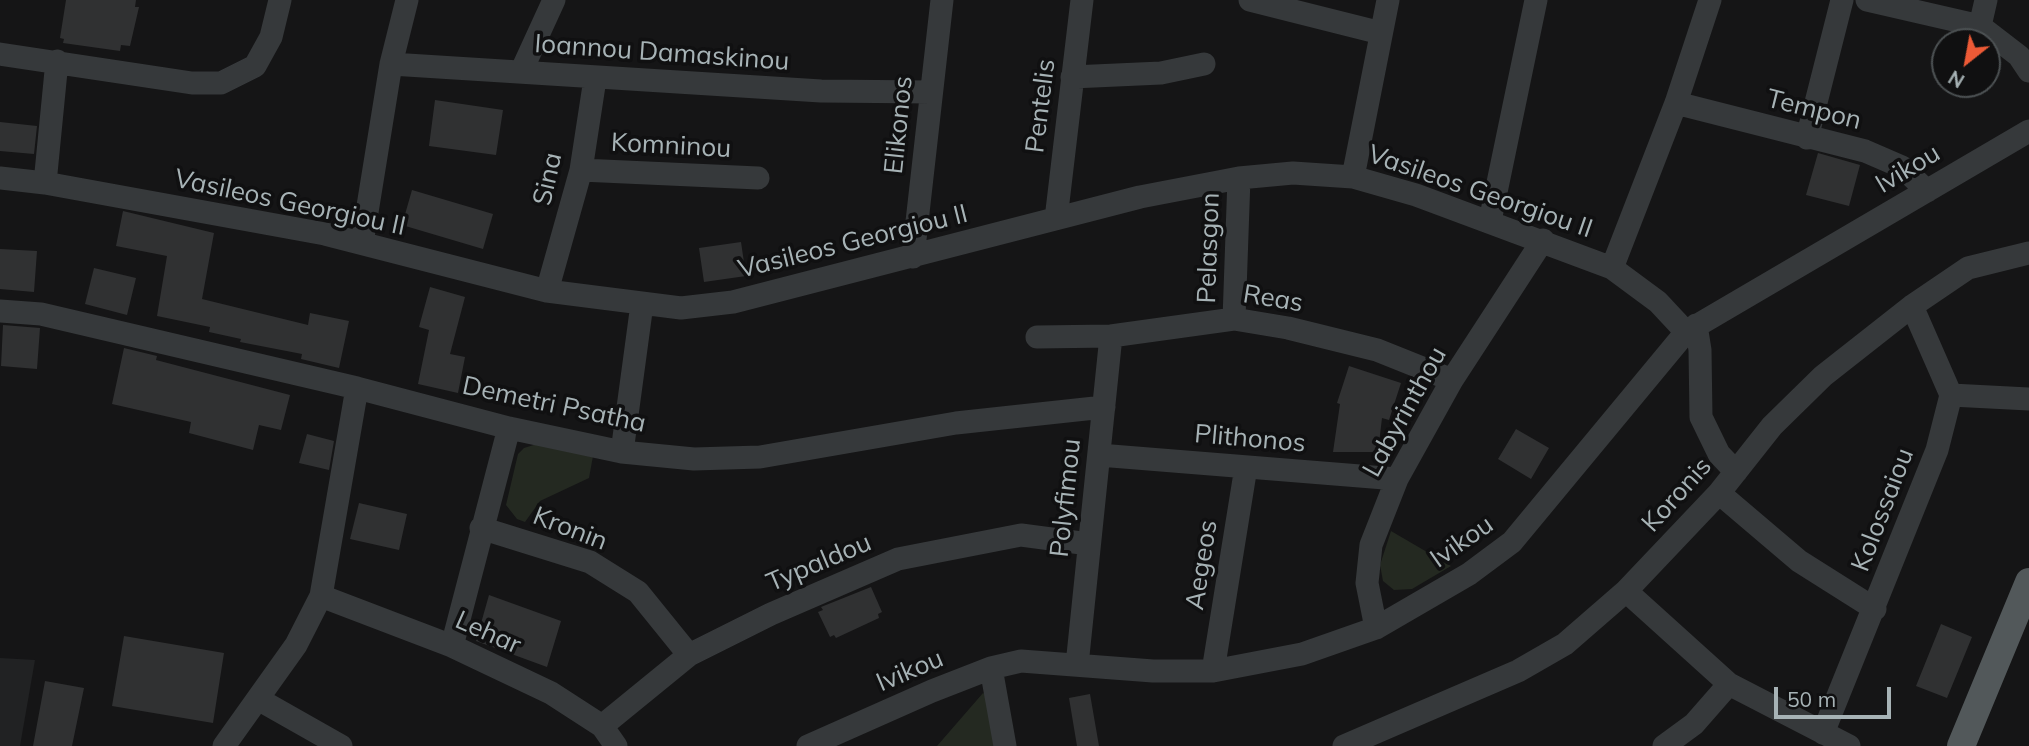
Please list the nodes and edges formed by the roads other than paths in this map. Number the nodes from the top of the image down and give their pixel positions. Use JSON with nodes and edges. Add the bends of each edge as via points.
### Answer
{"nodes":[{"id":1,"x":280,"y":0,"type":"edge"},
{"id":2,"x":407,"y":0,"type":"edge"},
{"id":3,"x":554,"y":0,"type":"edge"},
{"id":4,"x":942,"y":0,"type":"edge"},
{"id":5,"x":1082,"y":0,"type":"edge"},
{"id":6,"x":1250,"y":0,"type":"edge"},
{"id":7,"x":1388,"y":0,"type":"edge"},
{"id":8,"x":1536,"y":0,"type":"edge"},
{"id":9,"x":1710,"y":0,"type":"edge"},
{"id":10,"x":1842,"y":0,"type":"edge"},
{"id":11,"x":1867,"y":0,"type":"edge"},
{"id":12,"x":1986,"y":0,"type":"edge"},
{"id":13,"x":1980,"y":26,"type":"junction"},
{"id":14,"x":1381,"y":33,"type":"junction"},
{"id":15,"x":0,"y":54,"type":"edge"},
{"id":16,"x":57,"y":61,"type":"junction"},
{"id":17,"x":391,"y":64,"type":"junction"},
{"id":18,"x":1204,"y":64,"type":"dead end"},
{"id":19,"x":2029,"y":71,"type":"edge"},
{"id":20,"x":521,"y":72,"type":"junction"},
{"id":21,"x":1072,"y":77,"type":"junction"},
{"id":22,"x":595,"y":79,"type":"junction"},
{"id":23,"x":930,"y":92,"type":"junction"},
{"id":24,"x":1676,"y":103,"type":"junction"},
{"id":25,"x":2029,"y":131,"type":"edge"},
{"id":26,"x":1807,"y":138,"type":"junction"},
{"id":27,"x":581,"y":170,"type":"junction"},
{"id":28,"x":1353,"y":177,"type":"junction"},
{"id":29,"x":0,"y":178,"type":"edge"},
{"id":30,"x":758,"y":178,"type":"dead end"},
{"id":31,"x":1239,"y":178,"type":"junction"},
{"id":32,"x":45,"y":183,"type":"junction"},
{"id":33,"x":1927,"y":191,"type":"junction"},
{"id":34,"x":1056,"y":219,"type":"junction"},
{"id":35,"x":1490,"y":221,"type":"junction"},
{"id":36,"x":1544,"y":240,"type":"junction"},
{"id":37,"x":362,"y":243,"type":"junction"},
{"id":38,"x":2029,"y":253,"type":"edge"},
{"id":39,"x":913,"y":257,"type":"junction"},
{"id":40,"x":1612,"y":268,"type":"junction"},
{"id":41,"x":547,"y":291,"type":"junction"},
{"id":42,"x":642,"y":304,"type":"junction"},
{"id":43,"x":1912,"y":306,"type":"junction"},
{"id":44,"x":0,"y":311,"type":"edge"},
{"id":45,"x":1234,"y":319,"type":"junction"},
{"id":46,"x":1691,"y":328,"type":"junction"},
{"id":47,"x":1111,"y":336,"type":"junction"},
{"id":48,"x":1037,"y":337,"type":"dead end"},
{"id":49,"x":1452,"y":380,"type":"junction"},
{"id":50,"x":357,"y":388,"type":"junction"},
{"id":51,"x":1951,"y":395,"type":"junction"},
{"id":52,"x":2029,"y":399,"type":"edge"},
{"id":53,"x":1104,"y":407,"type":"junction"},
{"id":54,"x":509,"y":428,"type":"junction"},
{"id":55,"x":622,"y":452,"type":"junction"},
{"id":56,"x":1099,"y":455,"type":"junction"},
{"id":57,"x":1245,"y":467,"type":"junction"},
{"id":58,"x":1736,"y":472,"type":"junction"},
{"id":59,"x":1397,"y":479,"type":"junction"},
{"id":60,"x":1719,"y":493,"type":"junction"},
{"id":61,"x":481,"y":528,"type":"junction"},
{"id":62,"x":1089,"y":544,"type":"junction"},
{"id":63,"x":2029,"y":582,"type":"edge"},
{"id":64,"x":1626,"y":591,"type":"junction"},
{"id":65,"x":321,"y":596,"type":"junction"},
{"id":66,"x":1875,"y":609,"type":"junction"},
{"id":67,"x":1376,"y":628,"type":"junction"},
{"id":68,"x":452,"y":646,"type":"junction"},
{"id":69,"x":689,"y":655,"type":"junction"},
{"id":70,"x":1077,"y":665,"type":"junction"},
{"id":71,"x":992,"y":668,"type":"junction"},
{"id":72,"x":1213,"y":671,"type":"junction"},
{"id":73,"x":1729,"y":684,"type":"junction"},
{"id":74,"x":258,"y":699,"type":"junction"},
{"id":75,"x":602,"y":726,"type":"junction"},
{"id":76,"x":1823,"y":733,"type":"junction"},
{"id":77,"x":224,"y":746,"type":"edge"},
{"id":78,"x":341,"y":746,"type":"edge"},
{"id":79,"x":616,"y":746,"type":"edge"},
{"id":80,"x":808,"y":746,"type":"edge"},
{"id":81,"x":1005,"y":746,"type":"edge"},
{"id":82,"x":1344,"y":746,"type":"edge"},
{"id":83,"x":1664,"y":746,"type":"edge"},
{"id":84,"x":1849,"y":746,"type":"edge"},
{"id":85,"x":1961,"y":746,"type":"edge"}],
"edges":[{"from":1,"to":16,"type":"street","via":[[271,37],[255,66],[221,83],[192,83]]},
{"from":2,"to":17,"type":"street"},
{"from":3,"to":20,"type":"street"},
{"from":4,"to":23,"type":"street","name":"Elikonos"},
{"from":5,"to":21,"type":"street","name":"Pentelis"},
{"from":6,"to":14,"type":"street"},
{"from":7,"to":14,"type":"street"},
{"from":8,"to":35,"type":"street"},
{"from":9,"to":24,"type":"street"},
{"from":10,"to":26,"type":"street"},
{"from":11,"to":13,"type":"street"},
{"from":12,"to":13,"type":"street"},
{"from":13,"to":19,"type":"street","via":[[2020,56]]},
{"from":14,"to":28,"type":"street"},
{"from":15,"to":16,"type":"street"},
{"from":16,"to":32,"type":"street"},
{"from":17,"to":20,"type":"street","name":"Ioannou Damaskinou"},
{"from":17,"to":37,"type":"street"},
{"from":18,"to":21,"type":"street","via":[[1161,72]]},
{"from":20,"to":22,"type":"street","name":"Ioannou Damaskinou"},
{"from":21,"to":34,"type":"street","name":"Pentelis"},
{"from":22,"to":23,"type":"street","name":"Ioannou Damaskinou"},
{"from":22,"to":27,"type":"street","name":"Sina"},
{"from":23,"to":39,"type":"street","name":"Elikonos"},
{"from":24,"to":26,"type":"street","name":"Tempon"},
{"from":24,"to":40,"type":"street"},
{"from":25,"to":33,"type":"street","name":"Ivikou"},
{"from":26,"to":33,"type":"street","name":"Tempon","via":[[1865,151],[1902,167]]},
{"from":27,"to":30,"type":"street","name":"Komninou"},
{"from":27,"to":41,"type":"street","name":"Sina"},
{"from":28,"to":31,"type":"street","name":"Vasileos Georgiou II","via":[[1293,173]]},
{"from":28,"to":35,"type":"street","name":"Vasileos Georgiou II"},
{"from":29,"to":32,"type":"street","name":"Vasileos Georgiou II"},
{"from":31,"to":34,"type":"street","name":"Vasileos Georgiou II"},
{"from":31,"to":45,"type":"street","name":"Pelasgon"},
{"from":32,"to":37,"type":"street","name":"Vasileos Georgiou II"},
{"from":33,"to":46,"type":"street","name":"Ivikou"},
{"from":34,"to":39,"type":"street","name":"Vasileos Georgiou II"},
{"from":35,"to":36,"type":"street","name":"Vasileos Georgiou II"},
{"from":36,"to":40,"type":"street","name":"Vasileos Georgiou II"},
{"from":36,"to":49,"type":"street","name":"Labyrinthou"},
{"from":37,"to":41,"type":"street","name":"Vasileos Georgiou II"},
{"from":38,"to":43,"type":"street","name":"Koronis","via":[[1968,268]]},
{"from":39,"to":42,"type":"street","name":"Vasileos Georgiou II","via":[[733,302],[681,308]]},
{"from":40,"to":46,"type":"street","name":"Vasileos Georgiou II"},
{"from":41,"to":42,"type":"street","name":"Vasileos Georgiou II"},
{"from":42,"to":55,"type":"street"},
{"from":43,"to":51,"type":"street"},
{"from":43,"to":58,"type":"street","name":"Koronis","via":[[1823,376],[1772,426]]},
{"from":44,"to":50,"type":"street","name":"Demetri Psatha","via":[[41,314]]},
{"from":45,"to":47,"type":"street","name":"Reas"},
{"from":45,"to":49,"type":"street","name":"Reas","via":[[1377,350]]},
{"from":46,"to":58,"type":"street","via":[[1700,350],[1701,417],[1719,454]]},
{"from":46,"to":67,"type":"street","name":"Ivikou","via":[[1512,542],[1469,574]]},
{"from":47,"to":48,"type":"street","name":"Reas"},
{"from":47,"to":53,"type":"street","name":"Polyfimou"},
{"from":49,"to":59,"type":"street","name":"Labyrinthou"},
{"from":50,"to":54,"type":"street","name":"Demetri Psatha"},
{"from":50,"to":65,"type":"street"},
{"from":51,"to":52,"type":"street"},
{"from":51,"to":66,"type":"street","name":"Kolossaiou","via":[[1937,450]]},
{"from":53,"to":55,"type":"street","name":"Demetri Psatha","via":[[956,423],[760,457],[694,459]]},
{"from":53,"to":56,"type":"street","name":"Polyfimou"},
{"from":54,"to":55,"type":"street","name":"Demetri Psatha"},
{"from":54,"to":61,"type":"street"},
{"from":56,"to":57,"type":"street","name":"Plithonos"},
{"from":56,"to":62,"type":"street","name":"Polyfimou"},
{"from":57,"to":59,"type":"street","name":"Plithonos"},
{"from":57,"to":72,"type":"street","name":"Aegeos"},
{"from":58,"to":60,"type":"street","name":"Koronis"},
{"from":59,"to":67,"type":"street","name":"Labyrinthou","via":[[1371,545],[1367,583]]},
{"from":60,"to":64,"type":"street","name":"Koronis"},
{"from":60,"to":66,"type":"street","via":[[1799,561]]},
{"from":61,"to":68,"type":"street"},
{"from":61,"to":69,"type":"street","name":"Kronin","via":[[590,562],[638,592]]},
{"from":62,"to":69,"type":"street","name":"Typaldou","via":[[1021,536],[898,559]]},
{"from":62,"to":70,"type":"street","name":"Polyfimou"},
{"from":63,"to":85,"type":"main road"},
{"from":64,"to":73,"type":"street"},
{"from":64,"to":82,"type":"street","name":"Koronis","via":[[1565,643],[1518,671]]},
{"from":65,"to":68,"type":"street","name":"Lehar"},
{"from":65,"to":74,"type":"street","via":[[296,645]]},
{"from":66,"to":76,"type":"street","name":"Kolossaiou"},
{"from":67,"to":72,"type":"street","name":"Ivikou","via":[[1302,654]]},
{"from":68,"to":75,"type":"street","name":"Lehar","via":[[551,693]]},
{"from":69,"to":75,"type":"street","name":"Typaldou"},
{"from":70,"to":71,"type":"street","name":"Ivikou","via":[[1021,661]]},
{"from":70,"to":72,"type":"street","name":"Ivikou"},
{"from":71,"to":80,"type":"street","name":"Ivikou"},
{"from":71,"to":81,"type":"street"},
{"from":73,"to":76,"type":"street"},
{"from":73,"to":83,"type":"street","via":[[1694,724]]},
{"from":74,"to":77,"type":"street"},
{"from":74,"to":78,"type":"street"},
{"from":75,"to":79,"type":"street","name":"Lehar"},
{"from":76,"to":84,"type":"street"}]}
